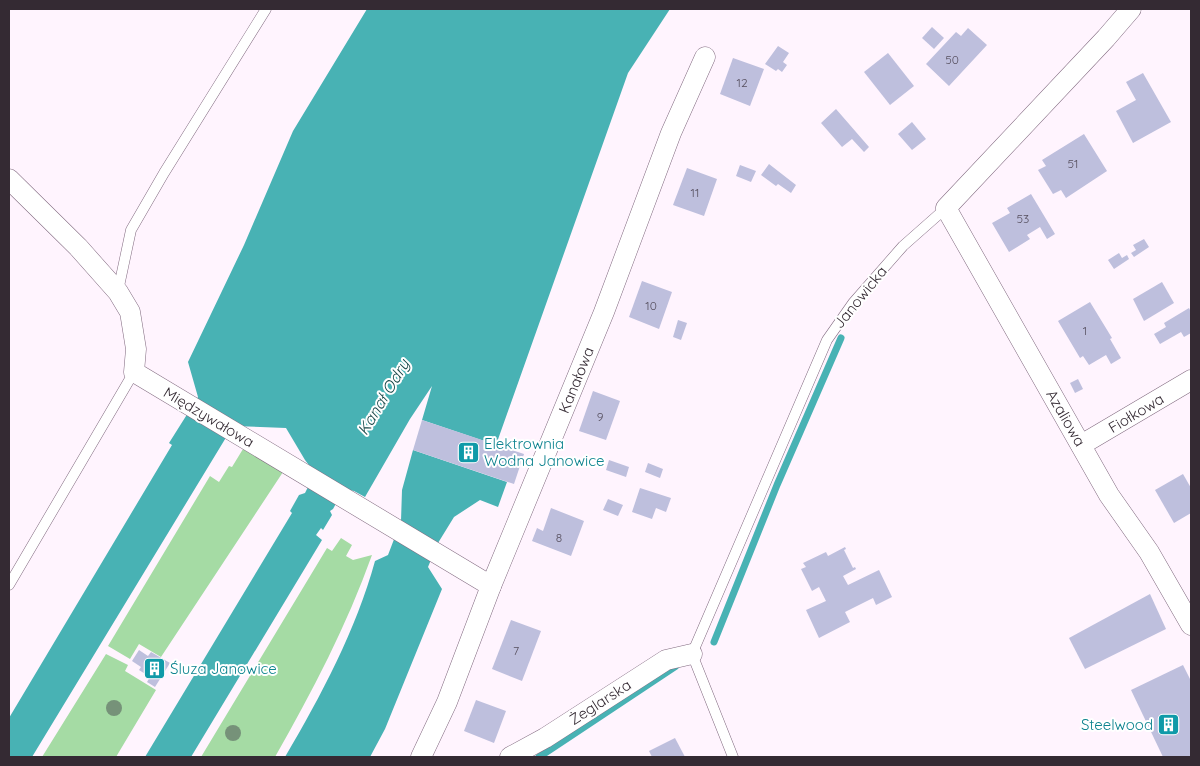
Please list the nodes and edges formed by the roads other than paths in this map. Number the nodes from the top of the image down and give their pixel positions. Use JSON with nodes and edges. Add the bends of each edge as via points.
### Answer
{"nodes":[{"id":1,"x":266,"y":9,"type":"edge"},
{"id":2,"x":1131,"y":9,"type":"edge"},
{"id":3,"x":705,"y":57,"type":"dead end"},
{"id":4,"x":9,"y":179,"type":"edge"},
{"id":5,"x":946,"y":208,"type":"junction"},
{"id":6,"x":118,"y":292,"type":"junction"},
{"id":7,"x":134,"y":372,"type":"junction"},
{"id":8,"x":1191,"y":380,"type":"edge"},
{"id":9,"x":1081,"y":445,"type":"junction"},
{"id":10,"x":9,"y":586,"type":"edge"},
{"id":11,"x":490,"y":586,"type":"junction"},
{"id":12,"x":1191,"y":625,"type":"edge"},
{"id":13,"x":692,"y":654,"type":"junction"},
{"id":14,"x":421,"y":757,"type":"edge"},
{"id":15,"x":510,"y":757,"type":"edge"},
{"id":16,"x":733,"y":757,"type":"edge"}],
"edges":[{"from":1,"to":6,"type":"lane","via":[[131,230]]},
{"from":2,"to":5,"type":"street","name":"Janowicka"},
{"from":3,"to":11,"type":"street","name":"Kanałowa","via":[[671,133],[604,312]]},
{"from":4,"to":6,"type":"street"},
{"from":5,"to":9,"type":"street","name":"Azaliowa"},
{"from":5,"to":13,"type":"lane","name":"Janowicka","via":[[903,246],[853,303],[827,340]]},
{"from":6,"to":7,"type":"street","via":[[130,312],[136,349]]},
{"from":7,"to":10,"type":"lane"},
{"from":7,"to":11,"type":"street","name":"Międzywałowa"},
{"from":8,"to":9,"type":"street","name":"Fiołkowa"},
{"from":9,"to":12,"type":"street","name":"Azaliowa","via":[[1109,495],[1166,578]]},
{"from":11,"to":14,"type":"street","name":"Kanałowa","via":[[447,702]]},
{"from":13,"to":15,"type":"street","name":"Żeglarska","via":[[666,660]]},
{"from":13,"to":16,"type":"lane"}]}
